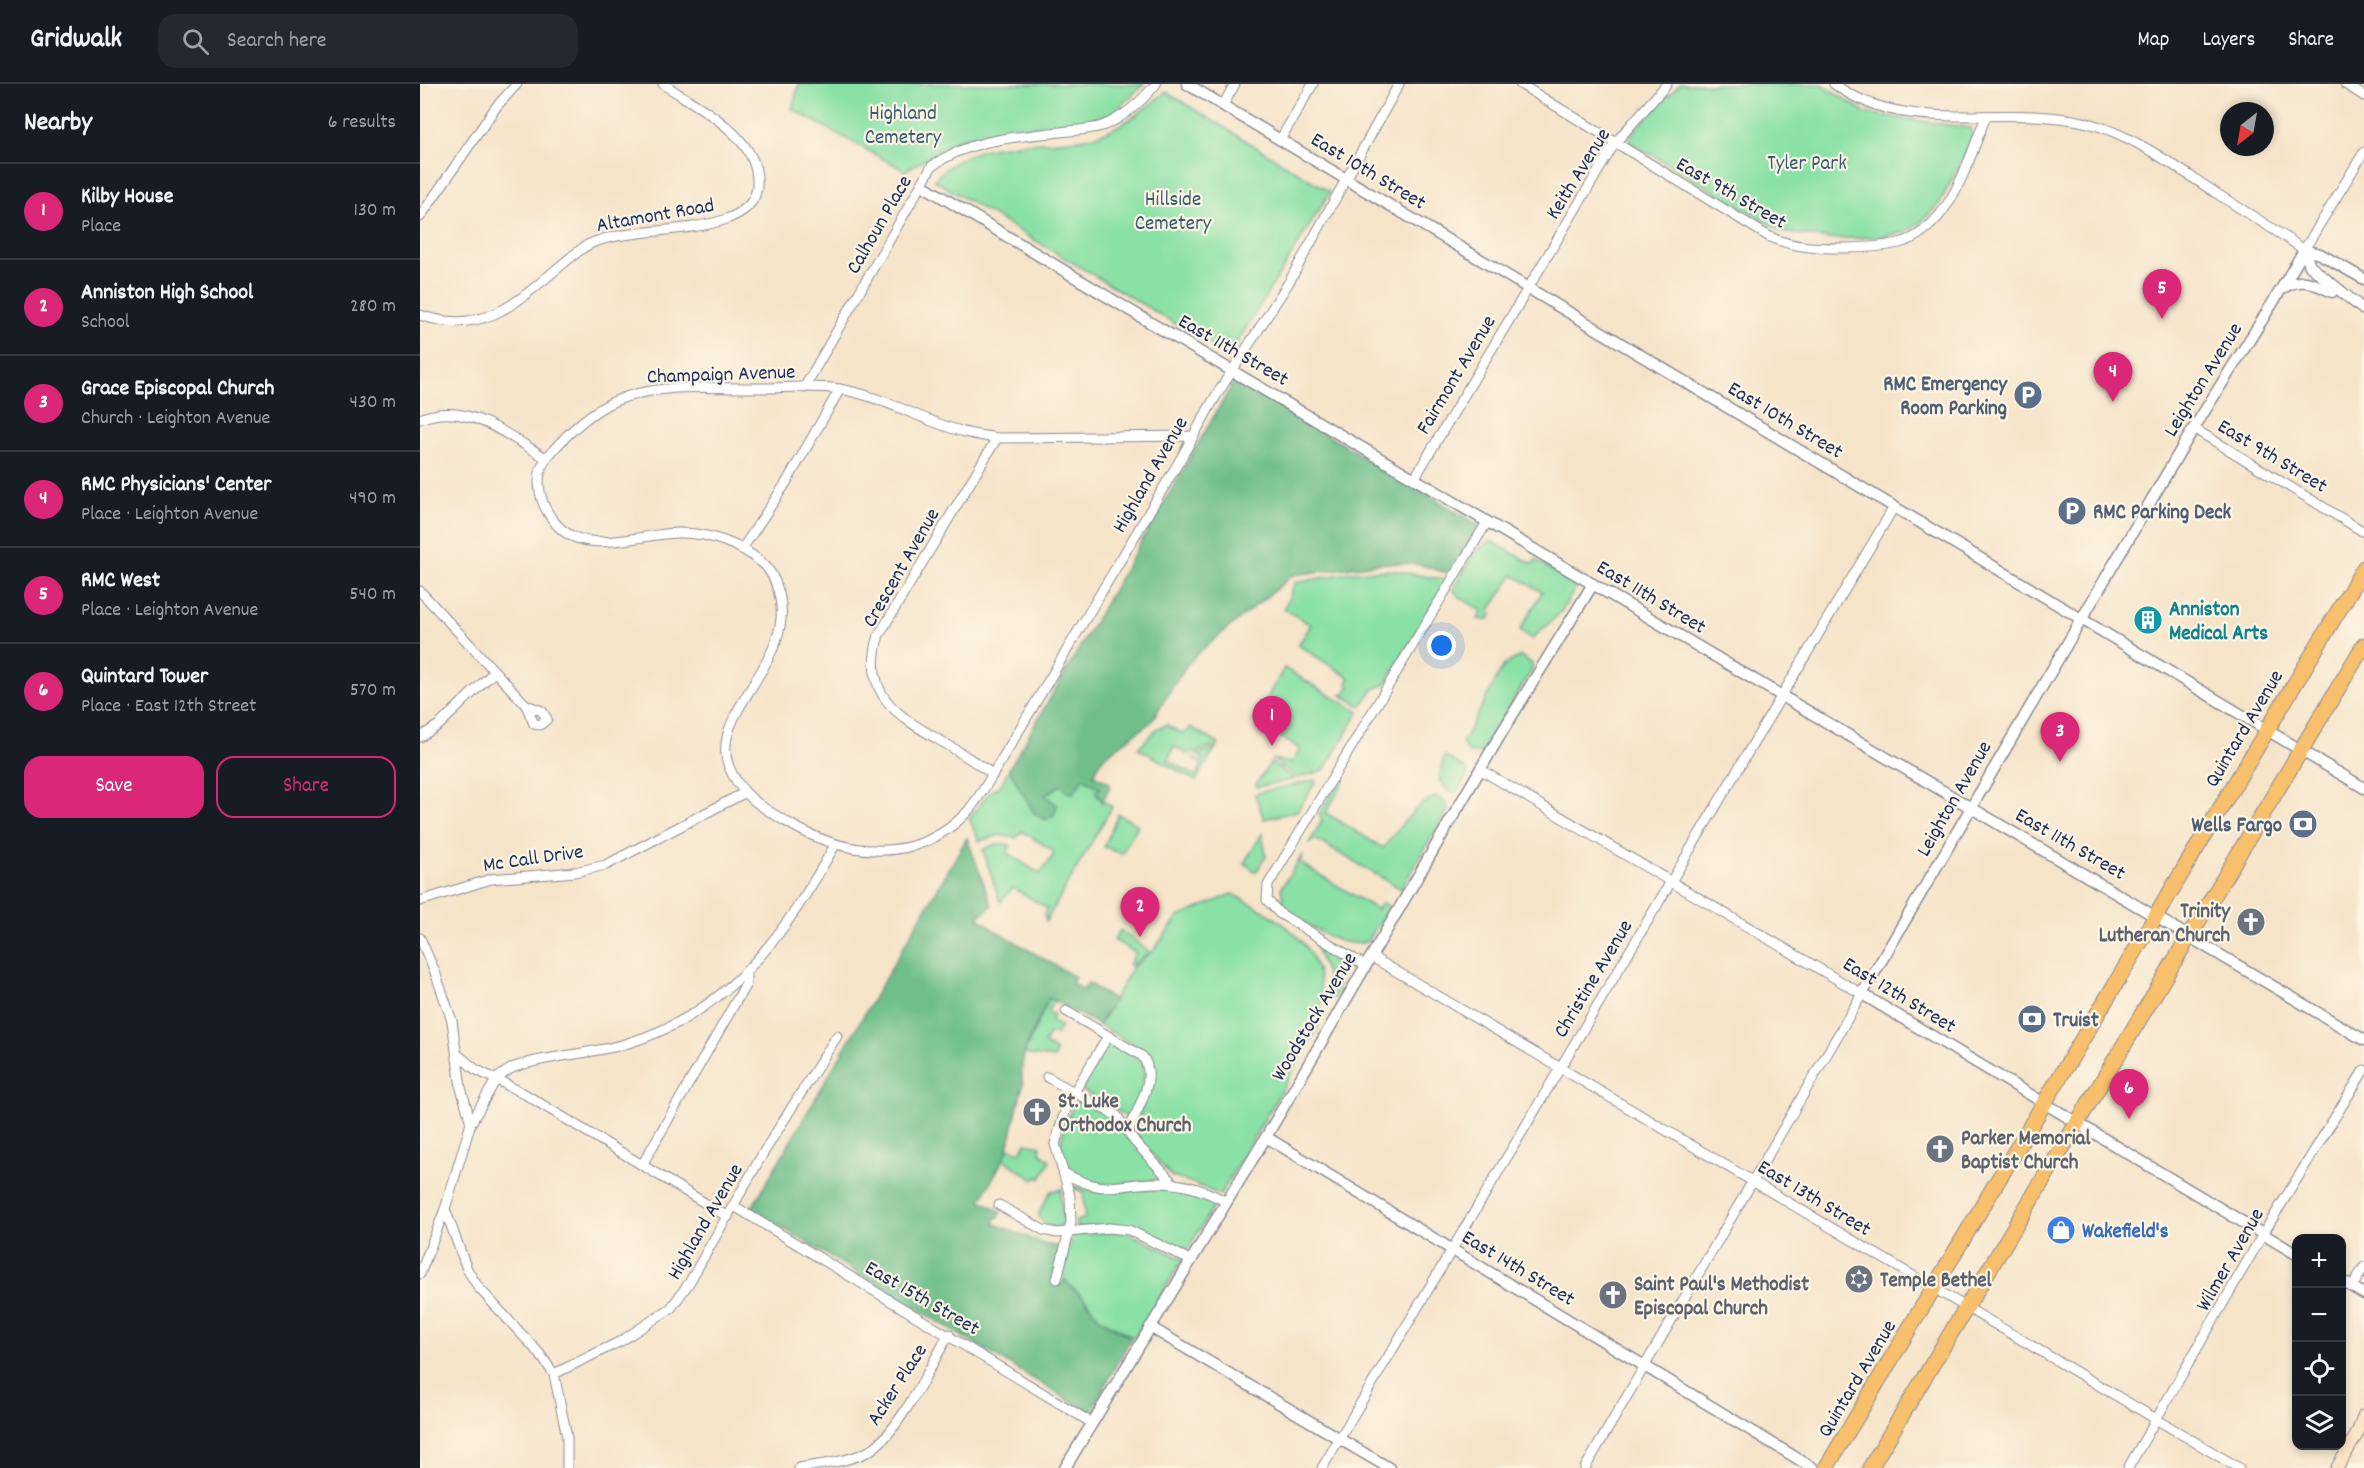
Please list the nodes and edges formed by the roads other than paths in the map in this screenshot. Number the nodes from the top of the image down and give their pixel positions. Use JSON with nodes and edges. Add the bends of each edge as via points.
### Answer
{"nodes":[{"id":1,"x":517,"y":84,"type":"edge"},
{"id":2,"x":663,"y":84,"type":"edge"},
{"id":3,"x":1156,"y":84,"type":"edge"},
{"id":4,"x":1187,"y":84,"type":"edge"},
{"id":5,"x":1235,"y":84,"type":"edge"},
{"id":6,"x":1313,"y":84,"type":"edge"},
{"id":7,"x":1399,"y":84,"type":"edge"},
{"id":8,"x":1520,"y":84,"type":"edge"},
{"id":9,"x":1667,"y":84,"type":"edge"},
{"id":10,"x":1834,"y":84,"type":"edge"},
{"id":11,"x":2345,"y":84,"type":"edge"},
{"id":12,"x":2364,"y":96,"type":"edge"},
{"id":13,"x":1222,"y":105,"type":"junction"},
{"id":14,"x":1986,"y":116,"type":"junction"},
{"id":15,"x":1281,"y":140,"type":"junction"},
{"id":16,"x":1615,"y":143,"type":"junction"},
{"id":17,"x":2364,"y":152,"type":"edge"},
{"id":18,"x":1347,"y":179,"type":"junction"},
{"id":19,"x":922,"y":185,"type":"junction"},
{"id":20,"x":420,"y":217,"type":"edge"},
{"id":21,"x":2304,"y":250,"type":"junction"},
{"id":22,"x":2364,"y":279,"type":"edge"},
{"id":23,"x":1528,"y":288,"type":"junction"},
{"id":24,"x":2282,"y":288,"type":"junction"},
{"id":25,"x":2353,"y":302,"type":"junction"},
{"id":26,"x":2364,"y":310,"type":"edge"},
{"id":27,"x":420,"y":315,"type":"edge"},
{"id":28,"x":1233,"y":370,"type":"junction"},
{"id":29,"x":804,"y":387,"type":"junction"},
{"id":30,"x":840,"y":389,"type":"junction"},
{"id":31,"x":420,"y":419,"type":"edge"},
{"id":32,"x":2193,"y":428,"type":"junction"},
{"id":33,"x":1192,"y":436,"type":"junction"},
{"id":34,"x":997,"y":438,"type":"junction"},
{"id":35,"x":546,"y":458,"type":"junction"},
{"id":36,"x":1414,"y":479,"type":"junction"},
{"id":37,"x":1894,"y":507,"type":"junction"},
{"id":38,"x":1487,"y":522,"type":"junction"},
{"id":39,"x":2364,"y":532,"type":"edge"},
{"id":40,"x":742,"y":549,"type":"junction"},
{"id":41,"x":2364,"y":568,"type":"edge"},
{"id":42,"x":1593,"y":584,"type":"junction"},
{"id":43,"x":420,"y":591,"type":"edge"},
{"id":44,"x":2080,"y":619,"type":"junction"},
{"id":45,"x":2364,"y":645,"type":"edge"},
{"id":46,"x":494,"y":672,"type":"junction"},
{"id":47,"x":1781,"y":696,"type":"junction"},
{"id":48,"x":526,"y":705,"type":"dead end"},
{"id":49,"x":2267,"y":730,"type":"junction"},
{"id":50,"x":420,"y":737,"type":"edge"},
{"id":51,"x":2302,"y":751,"type":"junction"},
{"id":52,"x":1481,"y":770,"type":"junction"},
{"id":53,"x":993,"y":774,"type":"junction"},
{"id":54,"x":2364,"y":788,"type":"edge"},
{"id":55,"x":744,"y":793,"type":"junction"},
{"id":56,"x":1970,"y":807,"type":"junction"},
{"id":57,"x":835,"y":845,"type":"junction"},
{"id":58,"x":1671,"y":882,"type":"junction"},
{"id":59,"x":420,"y":901,"type":"edge"},
{"id":60,"x":2155,"y":914,"type":"junction"},
{"id":61,"x":2190,"y":935,"type":"junction"},
{"id":62,"x":420,"y":938,"type":"edge"},
{"id":63,"x":1369,"y":962,"type":"junction"},
{"id":64,"x":746,"y":972,"type":"junction"},
{"id":65,"x":1862,"y":994,"type":"junction"},
{"id":66,"x":1066,"y":1011,"type":"dead end"},
{"id":67,"x":837,"y":1036,"type":"dead end"},
{"id":68,"x":1108,"y":1036,"type":"junction"},
{"id":69,"x":2364,"y":1040,"type":"edge"},
{"id":70,"x":457,"y":1054,"type":"junction"},
{"id":71,"x":1559,"y":1068,"type":"junction"},
{"id":72,"x":2364,"y":1070,"type":"edge"},
{"id":73,"x":1047,"y":1077,"type":"dead end"},
{"id":74,"x":497,"y":1078,"type":"junction"},
{"id":75,"x":1074,"y":1092,"type":"junction"},
{"id":76,"x":2044,"y":1102,"type":"junction"},
{"id":77,"x":2078,"y":1122,"type":"junction"},
{"id":78,"x":471,"y":1123,"type":"junction"},
{"id":79,"x":1128,"y":1131,"type":"junction"},
{"id":80,"x":1266,"y":1137,"type":"junction"},
{"id":81,"x":642,"y":1165,"type":"junction"},
{"id":82,"x":1064,"y":1173,"type":"junction"},
{"id":83,"x":1752,"y":1181,"type":"junction"},
{"id":84,"x":1174,"y":1184,"type":"junction"},
{"id":85,"x":1227,"y":1202,"type":"junction"},
{"id":86,"x":999,"y":1205,"type":"dead end"},
{"id":87,"x":734,"y":1206,"type":"junction"},
{"id":88,"x":445,"y":1209,"type":"junction"},
{"id":89,"x":728,"y":1217,"type":"junction"},
{"id":90,"x":1069,"y":1231,"type":"junction"},
{"id":91,"x":2263,"y":1234,"type":"junction"},
{"id":92,"x":1451,"y":1249,"type":"junction"},
{"id":93,"x":2292,"y":1252,"type":"edge"},
{"id":94,"x":1192,"y":1261,"type":"junction"},
{"id":95,"x":2364,"y":1267,"type":"edge"},
{"id":96,"x":420,"y":1274,"type":"edge"},
{"id":97,"x":1058,"y":1279,"type":"dead end"},
{"id":98,"x":2346,"y":1283,"type":"edge"},
{"id":99,"x":2352,"y":1287,"type":"junction"},
{"id":100,"x":1934,"y":1288,"type":"junction"},
{"id":101,"x":2364,"y":1294,"type":"edge"},
{"id":102,"x":1966,"y":1307,"type":"junction"},
{"id":103,"x":1150,"y":1327,"type":"junction"},
{"id":104,"x":949,"y":1334,"type":"junction"},
{"id":105,"x":1644,"y":1366,"type":"junction"},
{"id":106,"x":554,"y":1374,"type":"junction"},
{"id":107,"x":2364,"y":1415,"type":"edge"},
{"id":108,"x":2157,"y":1419,"type":"junction"},
{"id":109,"x":1092,"y":1423,"type":"junction"},
{"id":110,"x":2361,"y":1432,"type":"edge"},
{"id":111,"x":1339,"y":1438,"type":"junction"},
{"id":112,"x":567,"y":1468,"type":"edge"},
{"id":113,"x":799,"y":1468,"type":"edge"},
{"id":114,"x":1065,"y":1468,"type":"edge"},
{"id":115,"x":1322,"y":1468,"type":"edge"},
{"id":116,"x":1389,"y":1468,"type":"edge"},
{"id":117,"x":1585,"y":1468,"type":"edge"},
{"id":118,"x":1813,"y":1468,"type":"edge"},
{"id":119,"x":1826,"y":1468,"type":"edge"},
{"id":120,"x":1870,"y":1468,"type":"edge"},
{"id":121,"x":2128,"y":1468,"type":"edge"},
{"id":122,"x":2239,"y":1468,"type":"edge"},
{"id":123,"x":2337,"y":1468,"type":"edge"}],
"edges":[{"from":1,"to":20,"type":"street","via":[[496,107]]},
{"from":2,"to":27,"type":"street","name":"Altamont Road","via":[[723,125],[750,155],[757,188],[747,210],[727,220],[602,238],[582,248],[517,303],[476,321],[445,322]]},
{"from":3,"to":19,"type":"street","name":"Calhoun Place","via":[[1141,102],[1101,126],[975,144],[932,166]]},
{"from":4,"to":13,"type":"street","name":"East 10th Street"},
{"from":5,"to":13,"type":"street"},
{"from":6,"to":15,"type":"street"},
{"from":7,"to":18,"type":"street","name":"Highland Avenue"},
{"from":8,"to":16,"type":"street","name":"East 9th Street"},
{"from":9,"to":16,"type":"street","name":"Keith Avenue"},
{"from":10,"to":14,"type":"street","via":[[1847,94],[1905,112]]},
{"from":11,"to":12,"type":"street"},
{"from":13,"to":15,"type":"street","name":"East 10th Street"},
{"from":14,"to":16,"type":"street","name":"East 9th Street","via":[[1961,181],[1944,209],[1920,234],[1900,243],[1858,248],[1806,248],[1777,240]]},
{"from":14,"to":21,"type":"street","via":[[2071,119],[2118,134],[2261,219]]},
{"from":15,"to":18,"type":"street","name":"East 10th Street"},
{"from":16,"to":23,"type":"street","name":"Keith Avenue"},
{"from":17,"to":21,"type":"street","name":"Leighton Avenue"},
{"from":18,"to":23,"type":"street","name":"East 10th Street"},
{"from":18,"to":28,"type":"street","name":"Highland Avenue"},
{"from":19,"to":28,"type":"street","name":"East 11th Street"},
{"from":19,"to":29,"type":"street","name":"Calhoun Place"},
{"from":21,"to":22,"type":"street","via":[[2320,254]]},
{"from":21,"to":24,"type":"street","name":"Leighton Avenue"},
{"from":21,"to":25,"type":"street","via":[[2310,266]]},
{"from":23,"to":36,"type":"street","name":"Fairmont Avenue"},
{"from":23,"to":37,"type":"street","name":"East 10th Street"},
{"from":24,"to":25,"type":"street","via":[[2293,281],[2306,280]]},
{"from":24,"to":32,"type":"street","name":"Leighton Avenue"},
{"from":25,"to":26,"type":"street"},
{"from":28,"to":33,"type":"street","name":"Highland Avenue"},
{"from":28,"to":36,"type":"street","name":"East 11th Street"},
{"from":29,"to":30,"type":"street","name":"Champaign Avenue"},
{"from":29,"to":35,"type":"street","name":"Champaign Avenue","via":[[667,390],[636,395],[595,413]]},
{"from":30,"to":34,"type":"street","name":"Champaign Avenue","via":[[966,433]]},
{"from":30,"to":40,"type":"street","via":[[786,483]]},
{"from":31,"to":35,"type":"street","via":[[439,413],[471,416]]},
{"from":32,"to":39,"type":"street","name":"East 9th Street"},
{"from":32,"to":44,"type":"street","name":"Leighton Avenue"},
{"from":33,"to":34,"type":"street","name":"Champaign Avenue"},
{"from":33,"to":53,"type":"street","name":"Highland Avenue"},
{"from":34,"to":53,"type":"street","name":"Crescent Avenue","via":[[879,635],[874,666],[879,687],[896,713]]},
{"from":35,"to":40,"type":"street","via":[[539,476],[541,499],[568,534],[602,541],[685,533]]},
{"from":36,"to":38,"type":"street","name":"East 11th Street"},
{"from":37,"to":44,"type":"street","name":"East 10th Street"},
{"from":37,"to":47,"type":"street","name":"Christine Avenue"},
{"from":38,"to":42,"type":"street","name":"East 11th Street"},
{"from":38,"to":63,"type":"street","name":"East 13th Street","via":[[1269,885],[1267,900],[1278,913]]},
{"from":40,"to":55,"type":"street","via":[[766,566],[776,583],[783,614],[774,652],[728,735],[727,758]]},
{"from":41,"to":49,"type":"highway","name":"Quintard Avenue"},
{"from":42,"to":47,"type":"street","name":"East 11th Street"},
{"from":42,"to":52,"type":"street","name":"Woodstock Avenue"},
{"from":43,"to":46,"type":"street"},
{"from":44,"to":49,"type":"street","name":"East 10th Street"},
{"from":44,"to":56,"type":"street","name":"Leighton Avenue"},
{"from":45,"to":51,"type":"highway"},
{"from":46,"to":48,"type":"street"},
{"from":46,"to":50,"type":"street"},
{"from":47,"to":56,"type":"street","name":"East 11th Street"},
{"from":47,"to":58,"type":"street","name":"Christine Avenue"},
{"from":49,"to":51,"type":"street","name":"East 10th Street"},
{"from":49,"to":60,"type":"highway","name":"Quintard Avenue"},
{"from":51,"to":54,"type":"street","name":"East 10th Street"},
{"from":51,"to":61,"type":"highway"},
{"from":52,"to":58,"type":"street","name":"East 12th Street"},
{"from":52,"to":63,"type":"street","name":"Woodstock Avenue"},
{"from":53,"to":57,"type":"street","name":"Highland Avenue","via":[[975,802],[936,836],[897,848],[863,851]]},
{"from":55,"to":57,"type":"street","via":[[810,836]]},
{"from":55,"to":59,"type":"street","name":"Mc Call Drive","via":[[606,865],[575,872],[491,879]]},
{"from":56,"to":60,"type":"street","name":"East 11th Street"},
{"from":56,"to":65,"type":"street","name":"Leighton Avenue"},
{"from":57,"to":64,"type":"street","via":[[795,912]]},
{"from":58,"to":65,"type":"street","name":"East 12th Street"},
{"from":58,"to":71,"type":"street","name":"Christine Avenue"},
{"from":60,"to":61,"type":"street","name":"East 11th Street"},
{"from":60,"to":76,"type":"highway","name":"Quintard Avenue"},
{"from":61,"to":69,"type":"street","name":"East 11th Street"},
{"from":61,"to":77,"type":"highway"},
{"from":62,"to":70,"type":"street","via":[[452,1021]]},
{"from":63,"to":71,"type":"street","name":"East 13th Street"},
{"from":63,"to":80,"type":"street","name":"Woodstock Avenue"},
{"from":64,"to":74,"type":"street","via":[[706,1005],[649,1035],[586,1054],[523,1064]]},
{"from":64,"to":81,"type":"street","via":[[746,984]]},
{"from":65,"to":76,"type":"street","name":"East 12th Street"},
{"from":65,"to":83,"type":"street","name":"Leighton Avenue"},
{"from":66,"to":68,"type":"street"},
{"from":67,"to":87,"type":"street","name":"Highland Avenue"},
{"from":68,"to":75,"type":"street"},
{"from":68,"to":79,"type":"street","via":[[1147,1062],[1148,1080]]},
{"from":70,"to":74,"type":"street","via":[[475,1069]]},
{"from":70,"to":78,"type":"street"},
{"from":71,"to":83,"type":"street","name":"East 13th Street"},
{"from":71,"to":92,"type":"street","name":"Christine Avenue"},
{"from":72,"to":91,"type":"street","name":"Wilmer Avenue"},
{"from":73,"to":75,"type":"street"},
{"from":74,"to":78,"type":"street"},
{"from":74,"to":81,"type":"street"},
{"from":75,"to":79,"type":"street","via":[[1117,1116]]},
{"from":75,"to":82,"type":"street","via":[[1055,1144]]},
{"from":76,"to":77,"type":"street","name":"East 12th Street"},
{"from":76,"to":100,"type":"highway","name":"Quintard Avenue"},
{"from":77,"to":91,"type":"street","name":"East 12th Street"},
{"from":77,"to":102,"type":"highway"},
{"from":78,"to":88,"type":"street"},
{"from":79,"to":84,"type":"street"},
{"from":80,"to":85,"type":"street","name":"Woodstock Avenue"},
{"from":80,"to":92,"type":"street","name":"East 14th Street"},
{"from":81,"to":89,"type":"street"},
{"from":82,"to":84,"type":"street","via":[[1088,1186],[1107,1188]]},
{"from":82,"to":90,"type":"street","via":[[1070,1196]]},
{"from":83,"to":100,"type":"street","name":"East 13th Street"},
{"from":83,"to":105,"type":"street","name":"Leighton Avenue"},
{"from":84,"to":85,"type":"street","via":[[1200,1188]]},
{"from":85,"to":94,"type":"street","name":"Woodstock Avenue"},
{"from":86,"to":90,"type":"street","via":[[1043,1230]]},
{"from":87,"to":89,"type":"street","name":"Highland Avenue"},
{"from":87,"to":104,"type":"street","name":"East 15th Street"},
{"from":88,"to":96,"type":"street"},
{"from":88,"to":106,"type":"street","via":[[472,1278]]},
{"from":89,"to":106,"type":"street","name":"Highland Avenue","via":[[671,1308],[621,1341]]},
{"from":90,"to":94,"type":"street","via":[[1129,1230]]},
{"from":90,"to":97,"type":"street"},
{"from":91,"to":93,"type":"street","name":"East 12th Street"},
{"from":91,"to":108,"type":"street","name":"Wilmer Avenue"},
{"from":92,"to":105,"type":"street","name":"East 14th Street"},
{"from":92,"to":111,"type":"street","name":"Christine Avenue"},
{"from":94,"to":103,"type":"street","name":"Woodstock Avenue"},
{"from":95,"to":99,"type":"street"},
{"from":98,"to":99,"type":"street"},
{"from":99,"to":101,"type":"street"},
{"from":100,"to":102,"type":"street","name":"East 13th Street"},
{"from":100,"to":119,"type":"highway","name":"Quintard Avenue"},
{"from":102,"to":108,"type":"street","name":"East 13th Street"},
{"from":102,"to":120,"type":"highway"},
{"from":103,"to":109,"type":"street","name":"Woodstock Avenue"},
{"from":103,"to":111,"type":"street"},
{"from":104,"to":109,"type":"street","name":"East 15th Street"},
{"from":104,"to":113,"type":"street","name":"Acker Place","via":[[887,1436],[869,1451],[849,1459]]},
{"from":105,"to":117,"type":"street","name":"Leighton Avenue"},
{"from":105,"to":118,"type":"street","name":"East 14th Street"},
{"from":106,"to":112,"type":"street","via":[[567,1437]]},
{"from":107,"to":110,"type":"main road"},
{"from":108,"to":121,"type":"street","name":"Wilmer Avenue"},
{"from":108,"to":122,"type":"street","name":"East 13th Street"},
{"from":109,"to":114,"type":"street","name":"Woodstock Avenue"},
{"from":110,"to":123,"type":"main road"},
{"from":111,"to":115,"type":"street","name":"Christine Avenue"},
{"from":111,"to":116,"type":"street"}]}
